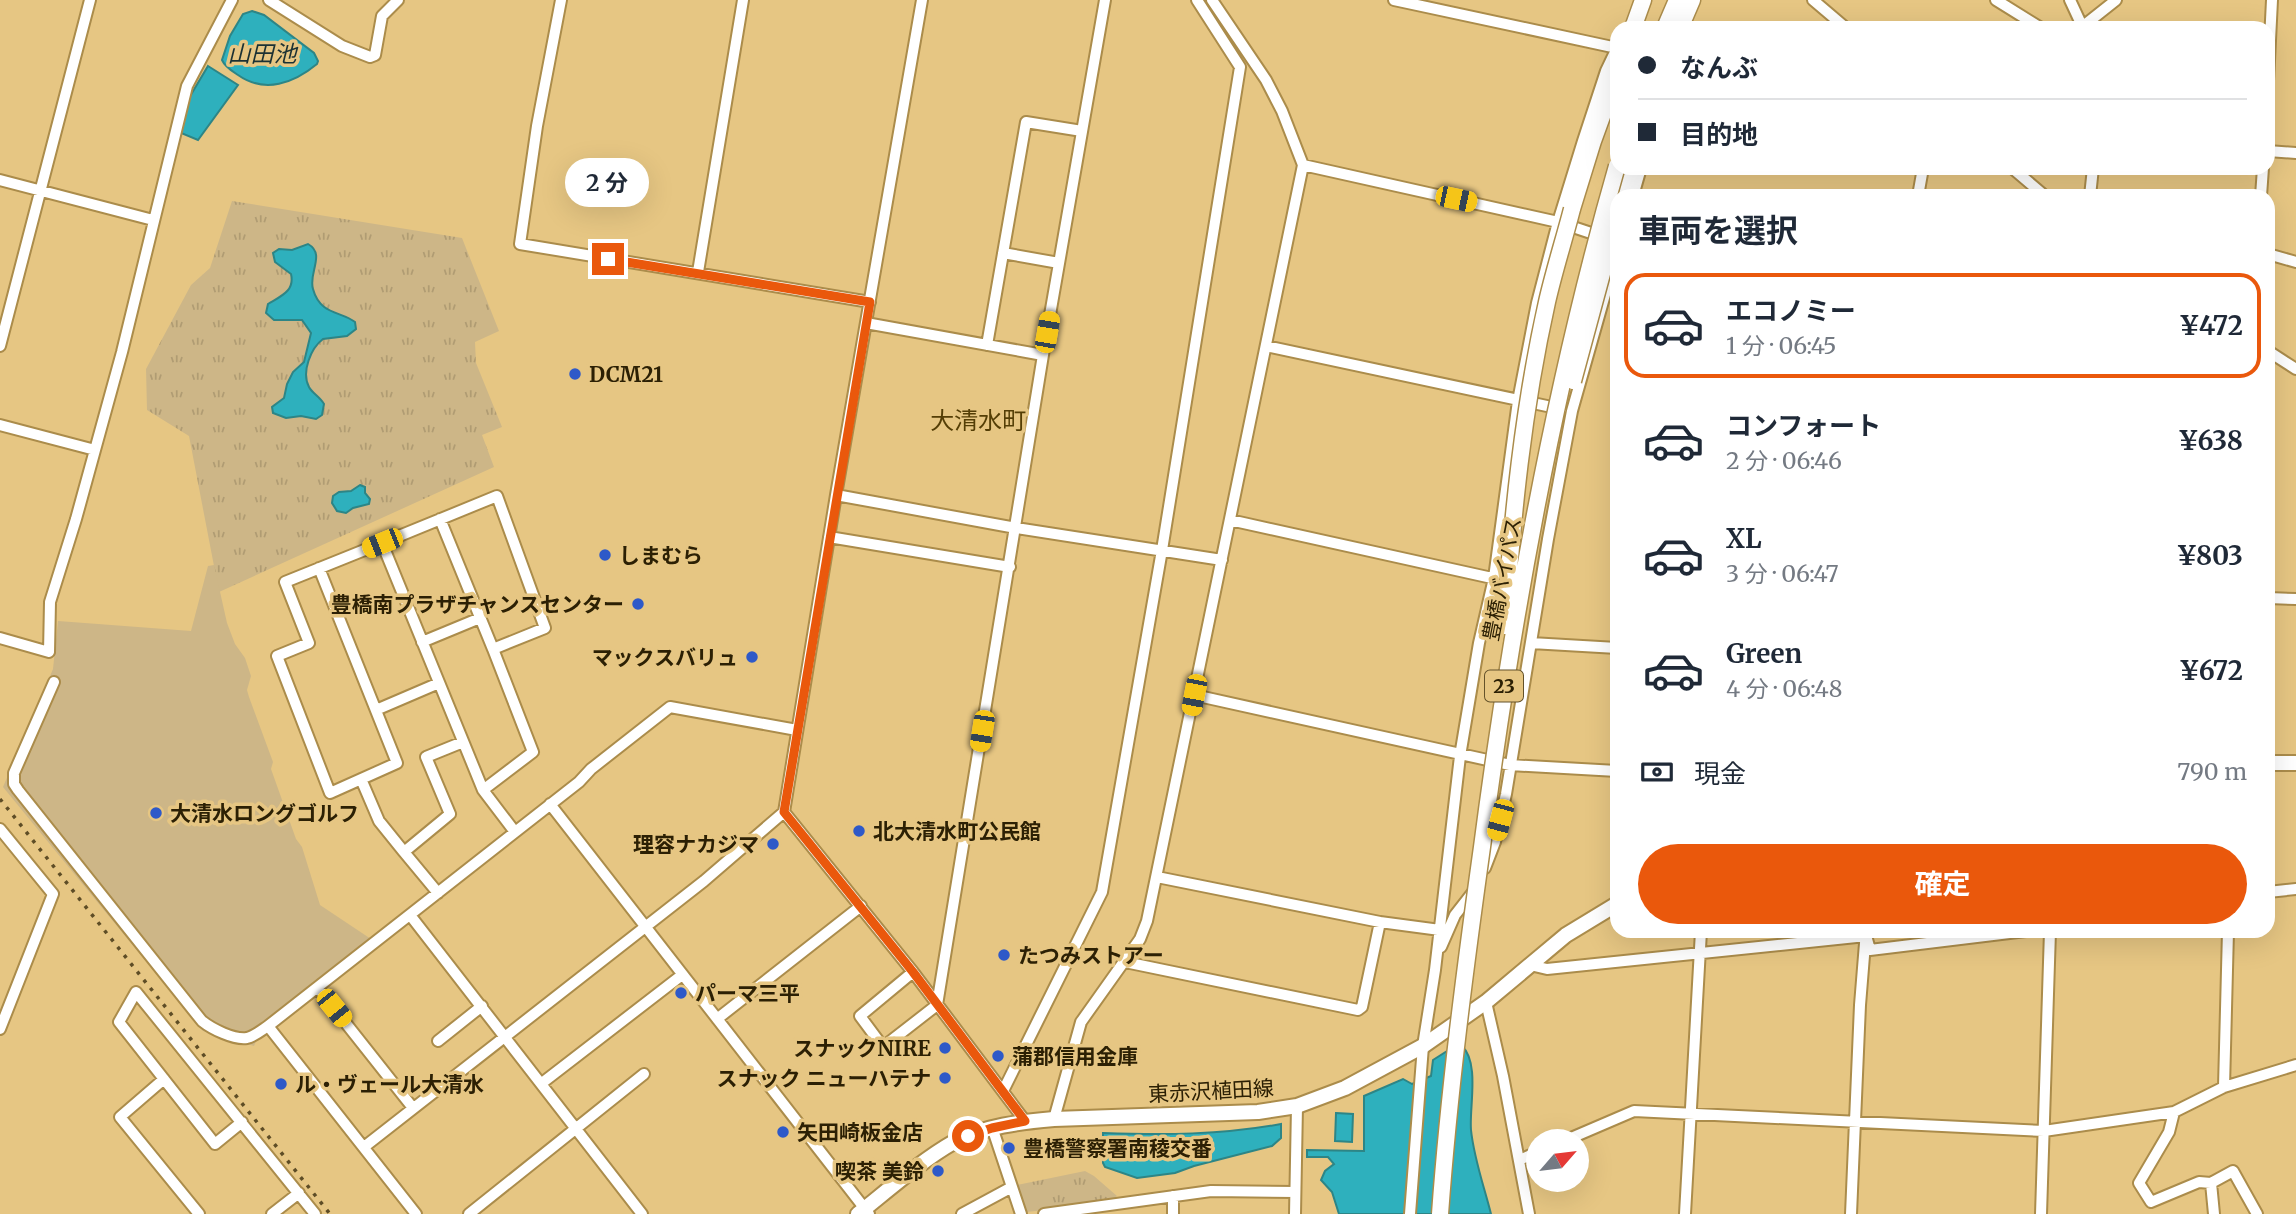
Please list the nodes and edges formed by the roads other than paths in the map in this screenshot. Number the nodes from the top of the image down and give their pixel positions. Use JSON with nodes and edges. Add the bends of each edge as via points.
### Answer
{"nodes":[{"id":1,"x":90,"y":0,"type":"edge"},
{"id":2,"x":232,"y":0,"type":"edge"},
{"id":3,"x":269,"y":0,"type":"edge"},
{"id":4,"x":398,"y":0,"type":"edge"},
{"id":5,"x":561,"y":0,"type":"edge"},
{"id":6,"x":743,"y":0,"type":"edge"},
{"id":7,"x":922,"y":0,"type":"edge"},
{"id":8,"x":1105,"y":0,"type":"edge"},
{"id":9,"x":1197,"y":0,"type":"edge"},
{"id":10,"x":1212,"y":0,"type":"edge"},
{"id":11,"x":1394,"y":0,"type":"edge"},
{"id":12,"x":1643,"y":0,"type":"edge"},
{"id":13,"x":1677,"y":0,"type":"edge"},
{"id":14,"x":1692,"y":0,"type":"edge"},
{"id":15,"x":1813,"y":0,"type":"edge"},
{"id":16,"x":1996,"y":0,"type":"edge"},
{"id":17,"x":2070,"y":0,"type":"edge"},
{"id":18,"x":2116,"y":0,"type":"edge"},
{"id":19,"x":2272,"y":0,"type":"edge"},
{"id":20,"x":1636,"y":21,"type":"edge"},
{"id":21,"x":1667,"y":21,"type":"edge"},
{"id":22,"x":1683,"y":21,"type":"edge"},
{"id":23,"x":1838,"y":21,"type":"edge"},
{"id":24,"x":2030,"y":21,"type":"edge"},
{"id":25,"x":2079,"y":21,"type":"edge"},
{"id":26,"x":2090,"y":21,"type":"edge"},
{"id":27,"x":2271,"y":21,"type":"edge"},
{"id":28,"x":1610,"y":46,"type":"edge"},
{"id":29,"x":1610,"y":67,"type":"edge"},
{"id":30,"x":1610,"y":94,"type":"edge"},
{"id":31,"x":1082,"y":131,"type":"junction"},
{"id":32,"x":2275,"y":152,"type":"edge"},
{"id":33,"x":2296,"y":153,"type":"edge"},
{"id":34,"x":1303,"y":165,"type":"junction"},
{"id":35,"x":2020,"y":175,"type":"edge"},
{"id":36,"x":0,"y":180,"type":"edge"},
{"id":37,"x":2037,"y":189,"type":"edge"},
{"id":38,"x":1610,"y":190,"type":"edge"},
{"id":39,"x":40,"y":191,"type":"junction"},
{"id":40,"x":153,"y":220,"type":"junction"},
{"id":41,"x":1558,"y":222,"type":"junction"},
{"id":42,"x":1610,"y":240,"type":"edge"},
{"id":43,"x":1610,"y":243,"type":"edge"},
{"id":44,"x":1003,"y":253,"type":"junction"},
{"id":45,"x":2275,"y":256,"type":"edge"},
{"id":46,"x":2296,"y":262,"type":"edge"},
{"id":47,"x":1059,"y":263,"type":"junction"},
{"id":48,"x":698,"y":272,"type":"junction"},
{"id":49,"x":1610,"y":277,"type":"edge"},
{"id":50,"x":870,"y":302,"type":"junction"},
{"id":51,"x":866,"y":323,"type":"junction"},
{"id":52,"x":987,"y":345,"type":"junction"},
{"id":53,"x":0,"y":346,"type":"edge"},
{"id":54,"x":1266,"y":346,"type":"junction"},
{"id":55,"x":1044,"y":355,"type":"junction"},
{"id":56,"x":2275,"y":356,"type":"edge"},
{"id":57,"x":2296,"y":369,"type":"edge"},
{"id":58,"x":1518,"y":401,"type":"junction"},
{"id":59,"x":1572,"y":411,"type":"junction"},
{"id":60,"x":0,"y":425,"type":"edge"},
{"id":61,"x":1552,"y":433,"type":"junction"},
{"id":62,"x":95,"y":450,"type":"junction"},
{"id":63,"x":836,"y":495,"type":"junction"},
{"id":64,"x":440,"y":519,"type":"junction"},
{"id":65,"x":1230,"y":520,"type":"junction"},
{"id":66,"x":1016,"y":528,"type":"junction"},
{"id":67,"x":829,"y":537,"type":"junction"},
{"id":68,"x":382,"y":543,"type":"junction"},
{"id":69,"x":1162,"y":550,"type":"junction"},
{"id":70,"x":1222,"y":560,"type":"junction"},
{"id":71,"x":1010,"y":567,"type":"junction"},
{"id":72,"x":319,"y":568,"type":"junction"},
{"id":73,"x":1494,"y":578,"type":"junction"},
{"id":74,"x":1540,"y":590,"type":"junction"},
{"id":75,"x":2275,"y":598,"type":"edge"},
{"id":76,"x":2296,"y":599,"type":"edge"},
{"id":77,"x":481,"y":618,"type":"junction"},
{"id":78,"x":0,"y":638,"type":"edge"},
{"id":79,"x":422,"y":642,"type":"junction"},
{"id":80,"x":1531,"y":643,"type":"junction"},
{"id":81,"x":1610,"y":648,"type":"edge"},
{"id":82,"x":493,"y":649,"type":"junction"},
{"id":83,"x":54,"y":682,"type":"dead end"},
{"id":84,"x":439,"y":683,"type":"junction"},
{"id":85,"x":1194,"y":695,"type":"junction"},
{"id":86,"x":376,"y":710,"type":"junction"},
{"id":87,"x":1499,"y":720,"type":"junction"},
{"id":88,"x":797,"y":730,"type":"junction"},
{"id":89,"x":463,"y":742,"type":"junction"},
{"id":90,"x":1460,"y":756,"type":"junction"},
{"id":91,"x":2275,"y":762,"type":"edge"},
{"id":92,"x":2296,"y":763,"type":"edge"},
{"id":93,"x":1510,"y":765,"type":"junction"},
{"id":94,"x":1610,"y":771,"type":"edge"},
{"id":95,"x":361,"y":779,"type":"junction"},
{"id":96,"x":483,"y":790,"type":"junction"},
{"id":97,"x":550,"y":804,"type":"junction"},
{"id":98,"x":784,"y":812,"type":"junction"},
{"id":99,"x":0,"y":829,"type":"edge"},
{"id":100,"x":515,"y":832,"type":"junction"},
{"id":101,"x":404,"y":852,"type":"junction"},
{"id":102,"x":1157,"y":877,"type":"junction"},
{"id":103,"x":2296,"y":889,"type":"edge"},
{"id":104,"x":2275,"y":891,"type":"edge"},
{"id":105,"x":438,"y":893,"type":"junction"},
{"id":106,"x":861,"y":906,"type":"junction"},
{"id":107,"x":1610,"y":908,"type":"edge"},
{"id":108,"x":410,"y":915,"type":"junction"},
{"id":109,"x":1380,"y":922,"type":"junction"},
{"id":110,"x":645,"y":927,"type":"junction"},
{"id":111,"x":1440,"y":930,"type":"junction"},
{"id":112,"x":1701,"y":938,"type":"edge"},
{"id":113,"x":1829,"y":938,"type":"edge"},
{"id":114,"x":1866,"y":938,"type":"edge"},
{"id":115,"x":1867,"y":938,"type":"edge"},
{"id":116,"x":1969,"y":938,"type":"edge"},
{"id":117,"x":2050,"y":938,"type":"edge"},
{"id":118,"x":2228,"y":938,"type":"edge"},
{"id":119,"x":1700,"y":952,"type":"junction"},
{"id":120,"x":1125,"y":962,"type":"junction"},
{"id":121,"x":1530,"y":965,"type":"junction"},
{"id":122,"x":1435,"y":970,"type":"junction"},
{"id":123,"x":913,"y":972,"type":"junction"},
{"id":124,"x":682,"y":975,"type":"junction"},
{"id":125,"x":318,"y":988,"type":"junction"},
{"id":126,"x":1486,"y":1002,"type":"junction"},
{"id":127,"x":937,"y":1004,"type":"junction"},
{"id":128,"x":482,"y":1006,"type":"junction"},
{"id":129,"x":717,"y":1019,"type":"junction"},
{"id":130,"x":268,"y":1026,"type":"junction"},
{"id":131,"x":0,"y":1029,"type":"edge"},
{"id":132,"x":505,"y":1035,"type":"junction"},
{"id":133,"x":438,"y":1041,"type":"dead end"},
{"id":134,"x":1423,"y":1046,"type":"junction"},
{"id":135,"x":2296,"y":1065,"type":"edge"},
{"id":136,"x":644,"y":1074,"type":"dead end"},
{"id":137,"x":164,"y":1079,"type":"junction"},
{"id":138,"x":542,"y":1083,"type":"junction"},
{"id":139,"x":2224,"y":1087,"type":"junction"},
{"id":140,"x":1003,"y":1091,"type":"junction"},
{"id":141,"x":1297,"y":1105,"type":"junction"},
{"id":142,"x":413,"y":1108,"type":"junction"},
{"id":143,"x":2174,"y":1112,"type":"junction"},
{"id":144,"x":1691,"y":1113,"type":"junction"},
{"id":145,"x":1054,"y":1119,"type":"junction"},
{"id":146,"x":1025,"y":1121,"type":"junction"},
{"id":147,"x":242,"y":1122,"type":"junction"},
{"id":148,"x":1855,"y":1123,"type":"junction"},
{"id":149,"x":576,"y":1128,"type":"junction"},
{"id":150,"x":992,"y":1128,"type":"junction"},
{"id":151,"x":1589,"y":1130,"type":"edge"},
{"id":152,"x":2044,"y":1132,"type":"junction"},
{"id":153,"x":364,"y":1147,"type":"junction"},
{"id":154,"x":1526,"y":1157,"type":"edge"},
{"id":155,"x":1519,"y":1160,"type":"junction"},
{"id":156,"x":2211,"y":1183,"type":"junction"},
{"id":157,"x":1012,"y":1187,"type":"junction"},
{"id":158,"x":1295,"y":1192,"type":"junction"},
{"id":159,"x":299,"y":1193,"type":"junction"},
{"id":160,"x":1173,"y":1196,"type":"junction"},
{"id":161,"x":864,"y":1212,"type":"edge"},
{"id":162,"x":199,"y":1214,"type":"edge"},
{"id":163,"x":272,"y":1214,"type":"edge"},
{"id":164,"x":316,"y":1214,"type":"edge"},
{"id":165,"x":416,"y":1214,"type":"edge"},
{"id":166,"x":469,"y":1214,"type":"edge"},
{"id":167,"x":642,"y":1214,"type":"edge"},
{"id":168,"x":962,"y":1214,"type":"edge"},
{"id":169,"x":1021,"y":1214,"type":"edge"},
{"id":170,"x":1044,"y":1214,"type":"edge"},
{"id":171,"x":1173,"y":1214,"type":"edge"},
{"id":172,"x":1295,"y":1214,"type":"edge"},
{"id":173,"x":1410,"y":1214,"type":"edge"},
{"id":174,"x":1440,"y":1214,"type":"edge"},
{"id":175,"x":1529,"y":1214,"type":"edge"},
{"id":176,"x":1685,"y":1214,"type":"edge"},
{"id":177,"x":1851,"y":1214,"type":"edge"},
{"id":178,"x":2041,"y":1214,"type":"edge"},
{"id":179,"x":2214,"y":1214,"type":"edge"},
{"id":180,"x":2257,"y":1214,"type":"edge"}],
"edges":[{"from":1,"to":39,"type":"street"},
{"from":2,"to":40,"type":"street","via":[[187,86]]},
{"from":3,"to":4,"type":"street","via":[[342,46],[370,57],[375,55],[382,16]]},
{"from":5,"to":48,"type":"street","via":[[520,244]]},
{"from":6,"to":48,"type":"street"},
{"from":7,"to":50,"type":"street"},
{"from":8,"to":31,"type":"street"},
{"from":9,"to":69,"type":"street","via":[[1240,67]]},
{"from":10,"to":34,"type":"street","via":[[1266,79]]},
{"from":11,"to":28,"type":"street"},
{"from":12,"to":20,"type":"highway"},
{"from":13,"to":21,"type":"highway"},
{"from":14,"to":22,"type":"highway"},
{"from":15,"to":23,"type":"street"},
{"from":16,"to":24,"type":"street"},
{"from":17,"to":25,"type":"street"},
{"from":18,"to":26,"type":"street"},
{"from":19,"to":27,"type":"street"},
{"from":29,"to":41,"type":"street"},
{"from":30,"to":87,"type":"highway","number":"23","bridge":true,"via":[[1547,301],[1531,385],[1515,498]]},
{"from":31,"to":44,"type":"street","via":[[1026,122]]},
{"from":31,"to":47,"type":"street"},
{"from":32,"to":33,"type":"street"},
{"from":34,"to":41,"type":"street"},
{"from":34,"to":54,"type":"street"},
{"from":35,"to":37,"type":"street"},
{"from":36,"to":39,"type":"street"},
{"from":38,"to":61,"type":"highway","name":"豊橋バイパス","number":"23","bridge":true},
{"from":39,"to":40,"type":"street"},
{"from":39,"to":53,"type":"street"},
{"from":40,"to":62,"type":"street"},
{"from":41,"to":42,"type":"street"},
{"from":41,"to":58,"type":"street"},
{"from":43,"to":61,"type":"highway","number":"23","bridge":true,"via":[[1566,405]]},
{"from":44,"to":47,"type":"street"},
{"from":44,"to":52,"type":"street"},
{"from":45,"to":46,"type":"street"},
{"from":47,"to":55,"type":"street"},
{"from":48,"to":50,"type":"street"},
{"from":49,"to":59,"type":"street"},
{"from":50,"to":51,"type":"street"},
{"from":51,"to":52,"type":"street"},
{"from":51,"to":63,"type":"street"},
{"from":52,"to":55,"type":"street"},
{"from":54,"to":58,"type":"street"},
{"from":54,"to":65,"type":"street"},
{"from":55,"to":66,"type":"street"},
{"from":56,"to":57,"type":"street"},
{"from":58,"to":59,"type":"street"},
{"from":58,"to":73,"type":"street"},
{"from":59,"to":74,"type":"street"},
{"from":60,"to":62,"type":"street"},
{"from":61,"to":87,"type":"highway","name":"豊橋バイパス","number":"23","bridge":true},
{"from":62,"to":78,"type":"street","via":[[50,602],[49,652]]},
{"from":63,"to":66,"type":"street"},
{"from":63,"to":67,"type":"street"},
{"from":64,"to":68,"type":"street"},
{"from":64,"to":77,"type":"street"},
{"from":64,"to":82,"type":"street","via":[[497,496],[545,628]]},
{"from":65,"to":70,"type":"street"},
{"from":65,"to":73,"type":"street"},
{"from":66,"to":69,"type":"street"},
{"from":66,"to":71,"type":"street"},
{"from":67,"to":71,"type":"street"},
{"from":67,"to":88,"type":"street"},
{"from":68,"to":72,"type":"street"},
{"from":68,"to":79,"type":"street"},
{"from":69,"to":70,"type":"street"},
{"from":69,"to":140,"type":"street","via":[[1102,892]]},
{"from":70,"to":85,"type":"street"},
{"from":71,"to":127,"type":"street"},
{"from":72,"to":86,"type":"street"},
{"from":72,"to":95,"type":"street","via":[[285,582],[309,643],[277,656],[330,793]]},
{"from":73,"to":74,"type":"street"},
{"from":73,"to":90,"type":"street"},
{"from":74,"to":80,"type":"street"},
{"from":75,"to":76,"type":"street"},
{"from":77,"to":79,"type":"street"},
{"from":77,"to":82,"type":"street"},
{"from":79,"to":84,"type":"street"},
{"from":80,"to":81,"type":"street"},
{"from":80,"to":93,"type":"street"},
{"from":82,"to":96,"type":"street","via":[[533,752]]},
{"from":83,"to":130,"type":"street","via":[[14,774],[14,784],[202,1021],[242,1038]]},
{"from":84,"to":86,"type":"street"},
{"from":84,"to":89,"type":"street"},
{"from":85,"to":90,"type":"street"},
{"from":85,"to":102,"type":"street"},
{"from":86,"to":95,"type":"street","via":[[397,763]]},
{"from":87,"to":174,"type":"highway","name":"豊橋バイパス","number":"23","bridge":true,"via":[[1462,994]]},
{"from":88,"to":97,"type":"street","via":[[670,707]]},
{"from":88,"to":98,"type":"street"},
{"from":89,"to":96,"type":"street"},
{"from":89,"to":101,"type":"street","via":[[426,757],[450,814]]},
{"from":90,"to":93,"type":"street"},
{"from":90,"to":111,"type":"street"},
{"from":91,"to":92,"type":"main road"},
{"from":93,"to":94,"type":"street"},
{"from":93,"to":122,"type":"street","via":[[1482,879],[1455,915]]},
{"from":95,"to":101,"type":"street","via":[[379,821]]},
{"from":96,"to":100,"type":"street"},
{"from":97,"to":100,"type":"street"},
{"from":97,"to":110,"type":"street"},
{"from":98,"to":106,"type":"street"},
{"from":98,"to":110,"type":"street"},
{"from":99,"to":131,"type":"street","via":[[53,894]]},
{"from":100,"to":105,"type":"street"},
{"from":101,"to":105,"type":"street"},
{"from":102,"to":109,"type":"street"},
{"from":102,"to":120,"type":"street","via":[[1147,921]]},
{"from":103,"to":104,"type":"street"},
{"from":105,"to":108,"type":"street"},
{"from":106,"to":123,"type":"street"},
{"from":106,"to":129,"type":"street"},
{"from":107,"to":121,"type":"main road","name":"東赤沢植田線","via":[[1566,935]]},
{"from":108,"to":125,"type":"street"},
{"from":108,"to":128,"type":"street"},
{"from":109,"to":111,"type":"street"},
{"from":109,"to":120,"type":"street","via":[[1358,1010]]},
{"from":110,"to":124,"type":"street"},
{"from":110,"to":132,"type":"street"},
{"from":111,"to":122,"type":"street"},
{"from":112,"to":119,"type":"street"},
{"from":113,"to":119,"type":"street"},
{"from":114,"to":148,"type":"street"},
{"from":115,"to":116,"type":"street","via":[[1870,950]]},
{"from":117,"to":152,"type":"street"},
{"from":118,"to":139,"type":"street"},
{"from":119,"to":121,"type":"street","via":[[1547,970]]},
{"from":119,"to":144,"type":"street"},
{"from":120,"to":145,"type":"street","via":[[1081,1023]]},
{"from":121,"to":126,"type":"main road","name":"東赤沢植田線"},
{"from":122,"to":134,"type":"street"},
{"from":123,"to":127,"type":"street"},
{"from":123,"to":127,"type":"street","via":[[860,1016],[883,1047]]},
{"from":124,"to":129,"type":"street"},
{"from":124,"to":138,"type":"street"},
{"from":125,"to":130,"type":"street"},
{"from":125,"to":142,"type":"street"},
{"from":126,"to":134,"type":"main road","name":"東赤沢植田線"},
{"from":126,"to":155,"type":"street"},
{"from":127,"to":140,"type":"street"},
{"from":128,"to":132,"type":"street"},
{"from":128,"to":133,"type":"street"},
{"from":129,"to":161,"type":"street"},
{"from":130,"to":153,"type":"street"},
{"from":132,"to":138,"type":"street"},
{"from":132,"to":142,"type":"street"},
{"from":134,"to":141,"type":"main road","name":"東赤沢植田線","via":[[1345,1088]]},
{"from":134,"to":173,"type":"street"},
{"from":135,"to":139,"type":"street"},
{"from":136,"to":149,"type":"street"},
{"from":137,"to":147,"type":"street","via":[[215,1144]]},
{"from":137,"to":147,"type":"street","via":[[119,1022],[136,992]]},
{"from":137,"to":162,"type":"street","via":[[120,1117]]},
{"from":138,"to":149,"type":"street"},
{"from":139,"to":143,"type":"street"},
{"from":140,"to":146,"type":"street"},
{"from":141,"to":145,"type":"main road","name":"東赤沢植田線","via":[[1258,1112]]},
{"from":141,"to":158,"type":"street"},
{"from":142,"to":153,"type":"street"},
{"from":143,"to":152,"type":"street"},
{"from":143,"to":156,"type":"street","via":[[2169,1132],[2139,1183],[2151,1202],[2199,1182]]},
{"from":144,"to":148,"type":"street"},
{"from":144,"to":151,"type":"street","via":[[1634,1111]]},
{"from":144,"to":176,"type":"street"},
{"from":145,"to":146,"type":"main road","name":"東赤沢植田線"},
{"from":146,"to":150,"type":"main road","name":"東赤沢植田線"},
{"from":147,"to":159,"type":"street"},
{"from":148,"to":152,"type":"street"},
{"from":148,"to":177,"type":"street"},
{"from":149,"to":166,"type":"street"},
{"from":149,"to":167,"type":"street"},
{"from":150,"to":157,"type":"street"},
{"from":150,"to":161,"type":"main road","name":"東赤沢植田線","via":[[942,1150]]},
{"from":152,"to":178,"type":"street"},
{"from":153,"to":165,"type":"street"},
{"from":154,"to":155,"type":"street"},
{"from":155,"to":175,"type":"street"},
{"from":156,"to":179,"type":"street"},
{"from":156,"to":180,"type":"street","via":[[2233,1171]]},
{"from":157,"to":168,"type":"street"},
{"from":157,"to":169,"type":"street"},
{"from":158,"to":160,"type":"street","via":[[1210,1191]]},
{"from":158,"to":172,"type":"street"},
{"from":159,"to":163,"type":"street"},
{"from":159,"to":164,"type":"street"},
{"from":160,"to":170,"type":"street"},
{"from":160,"to":171,"type":"street"}]}
